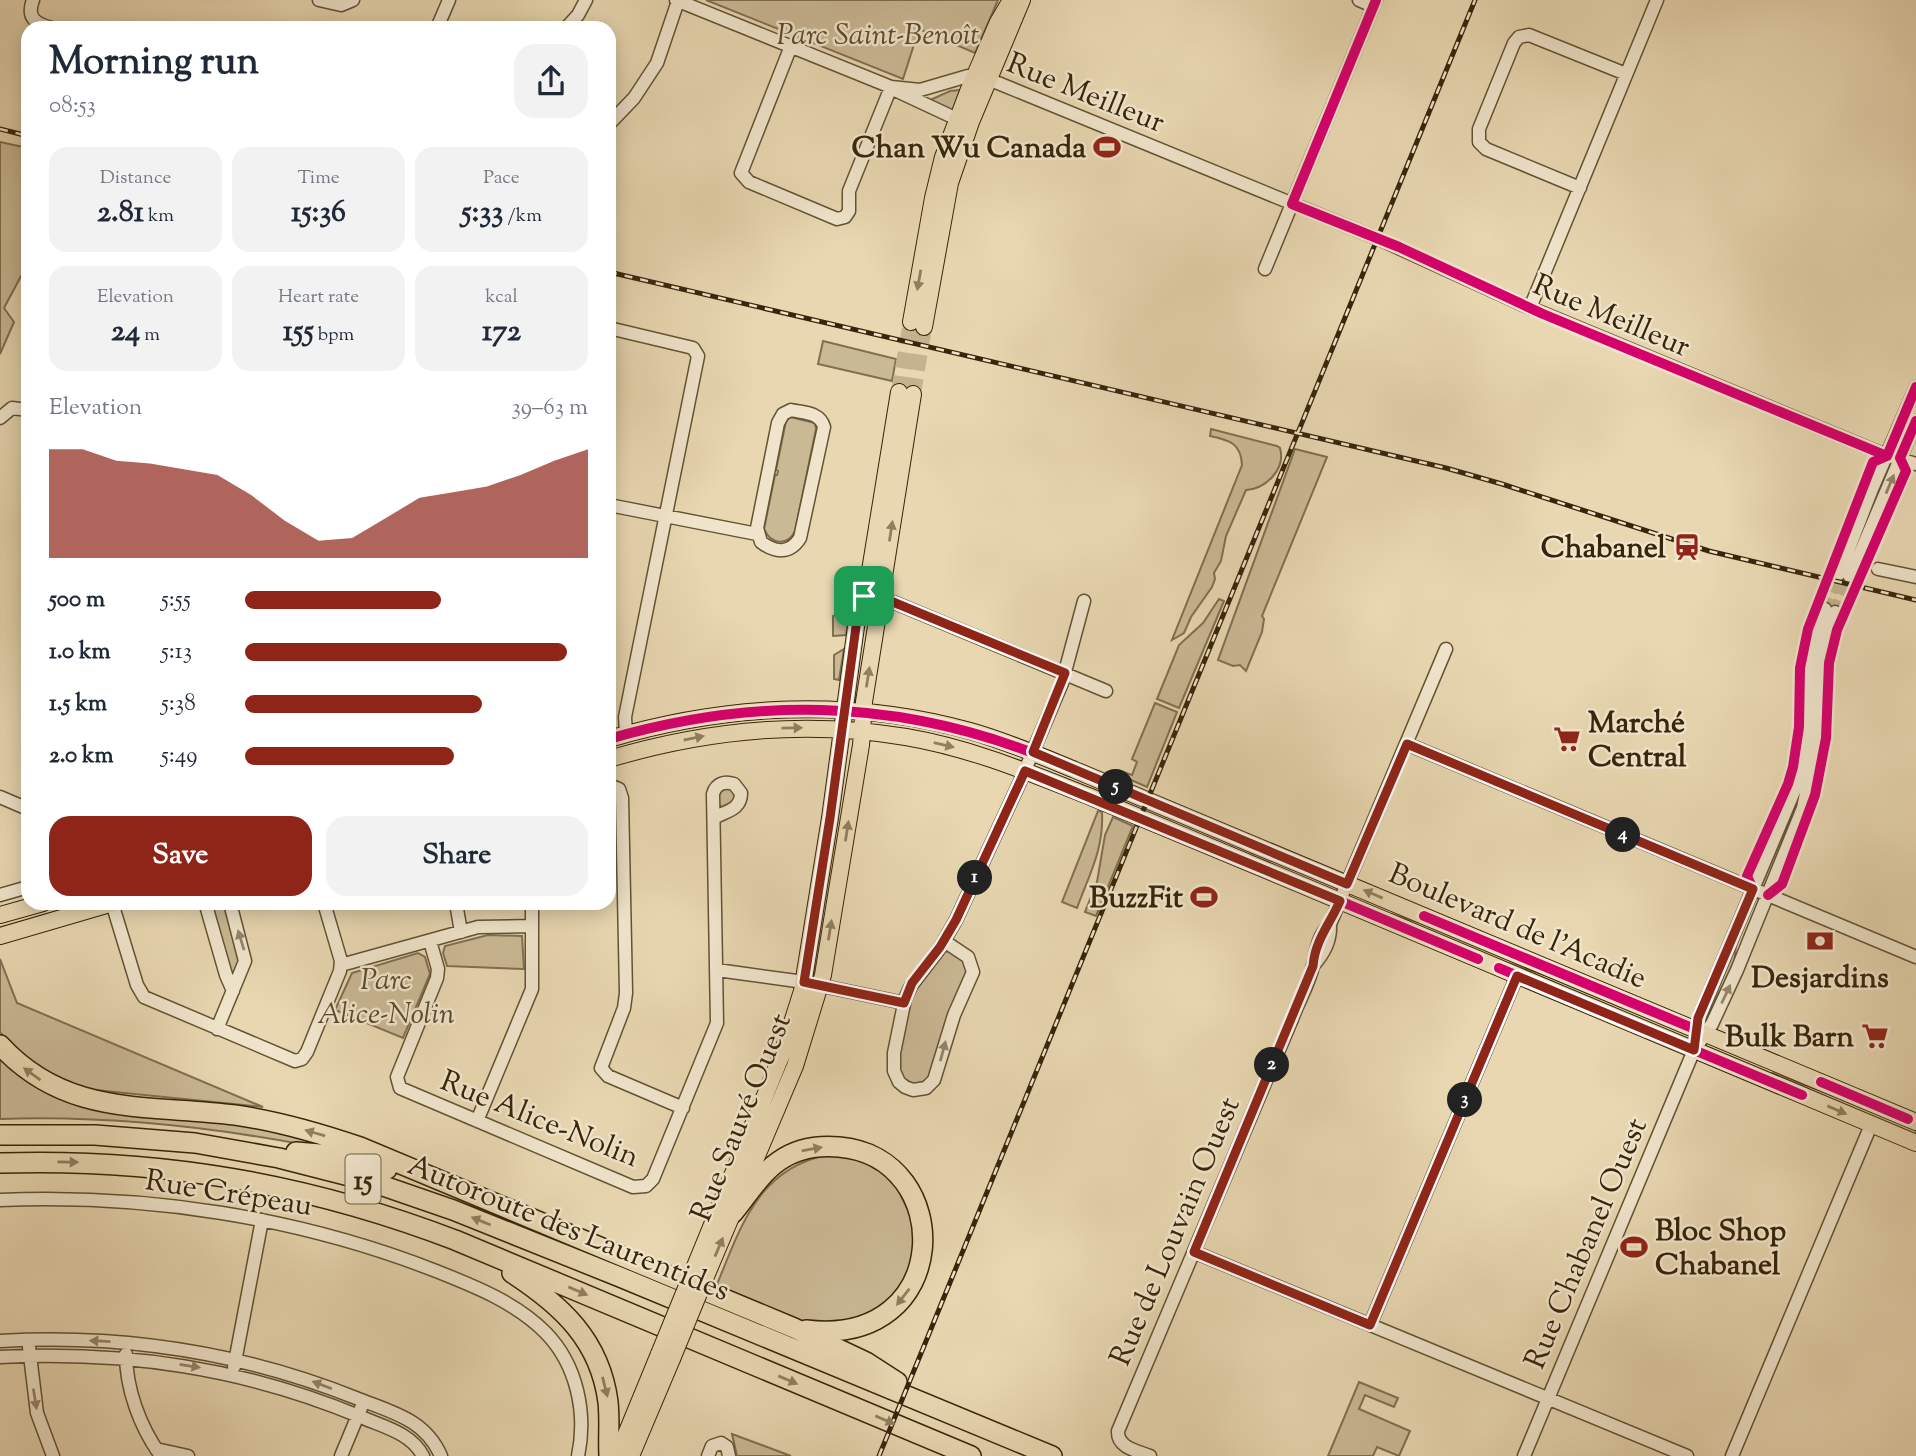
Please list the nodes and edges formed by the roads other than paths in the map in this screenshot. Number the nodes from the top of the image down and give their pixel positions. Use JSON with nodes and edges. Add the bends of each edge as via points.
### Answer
{"nodes":[{"id":1,"x":33,"y":0,"type":"edge"},
{"id":2,"x":319,"y":0,"type":"edge"},
{"id":3,"x":353,"y":0,"type":"edge"},
{"id":4,"x":449,"y":0,"type":"edge"},
{"id":5,"x":586,"y":0,"type":"edge"},
{"id":6,"x":677,"y":0,"type":"edge"},
{"id":7,"x":1011,"y":0,"type":"edge"},
{"id":8,"x":1022,"y":0,"type":"edge"},
{"id":9,"x":1359,"y":0,"type":"edge"},
{"id":10,"x":1657,"y":0,"type":"edge"},
{"id":11,"x":1374,"y":3,"type":"edge"},
{"id":12,"x":36,"y":21,"type":"edge"},
{"id":13,"x":440,"y":21,"type":"edge"},
{"id":14,"x":572,"y":21,"type":"edge"},
{"id":15,"x":791,"y":47,"type":"junction"},
{"id":16,"x":1626,"y":74,"type":"junction"},
{"id":17,"x":982,"y":78,"type":"junction"},
{"id":18,"x":891,"y":87,"type":"junction"},
{"id":19,"x":616,"y":116,"type":"edge"},
{"id":20,"x":957,"y":119,"type":"junction"},
{"id":21,"x":1580,"y":188,"type":"junction"},
{"id":22,"x":1292,"y":204,"type":"junction"},
{"id":23,"x":1265,"y":269,"type":"dead end"},
{"id":24,"x":1531,"y":308,"type":"junction"},
{"id":25,"x":616,"y":331,"type":"edge"},
{"id":26,"x":1916,"y":387,"type":"edge"},
{"id":27,"x":906,"y":393,"type":"tunnel mouth"},
{"id":28,"x":21,"y":409,"type":"edge"},
{"id":29,"x":0,"y":418,"type":"edge"},
{"id":30,"x":1916,"y":421,"type":"edge"},
{"id":31,"x":1894,"y":457,"type":"junction"},
{"id":32,"x":1916,"y":464,"type":"edge"},
{"id":33,"x":616,"y":506,"type":"edge"},
{"id":34,"x":666,"y":517,"type":"junction"},
{"id":35,"x":757,"y":534,"type":"junction"},
{"id":36,"x":1878,"y":569,"type":"dead end"},
{"id":37,"x":1844,"y":575,"type":"tunnel mouth"},
{"id":38,"x":1916,"y":577,"type":"edge"},
{"id":39,"x":873,"y":597,"type":"junction"},
{"id":40,"x":1084,"y":601,"type":"dead end"},
{"id":41,"x":1447,"y":649,"type":"dead end"},
{"id":42,"x":1065,"y":673,"type":"junction"},
{"id":43,"x":1106,"y":691,"type":"dead end"},
{"id":44,"x":844,"y":710,"type":"junction"},
{"id":45,"x":864,"y":712,"type":"junction"},
{"id":46,"x":841,"y":730,"type":"junction"},
{"id":47,"x":862,"y":731,"type":"junction"},
{"id":48,"x":626,"y":734,"type":"junction"},
{"id":49,"x":616,"y":737,"type":"edge"},
{"id":50,"x":1407,"y":744,"type":"junction"},
{"id":51,"x":1033,"y":752,"type":"junction"},
{"id":52,"x":616,"y":757,"type":"edge"},
{"id":53,"x":1025,"y":771,"type":"junction"},
{"id":54,"x":616,"y":790,"type":"edge"},
{"id":55,"x":0,"y":797,"type":"edge"},
{"id":56,"x":21,"y":805,"type":"edge"},
{"id":57,"x":714,"y":818,"type":"dead end"},
{"id":58,"x":1347,"y":884,"type":"junction"},
{"id":59,"x":21,"y":889,"type":"edge"},
{"id":60,"x":1753,"y":889,"type":"junction"},
{"id":61,"x":0,"y":895,"type":"edge"},
{"id":62,"x":1768,"y":895,"type":"junction"},
{"id":63,"x":1340,"y":901,"type":"junction"},
{"id":64,"x":21,"y":909,"type":"edge"},
{"id":65,"x":89,"y":910,"type":"edge"},
{"id":66,"x":115,"y":910,"type":"edge"},
{"id":67,"x":207,"y":910,"type":"edge"},
{"id":68,"x":232,"y":910,"type":"edge"},
{"id":69,"x":326,"y":910,"type":"edge"},
{"id":70,"x":457,"y":910,"type":"edge"},
{"id":71,"x":532,"y":910,"type":"edge"},
{"id":72,"x":0,"y":915,"type":"edge"},
{"id":73,"x":532,"y":926,"type":"junction"},
{"id":74,"x":461,"y":932,"type":"junction"},
{"id":75,"x":0,"y":936,"type":"edge"},
{"id":76,"x":430,"y":941,"type":"junction"},
{"id":77,"x":944,"y":941,"type":"junction"},
{"id":78,"x":1916,"y":957,"type":"edge"},
{"id":79,"x":341,"y":965,"type":"junction"},
{"id":80,"x":717,"y":970,"type":"junction"},
{"id":81,"x":1517,"y":976,"type":"junction"},
{"id":82,"x":812,"y":983,"type":"junction"},
{"id":83,"x":233,"y":991,"type":"junction"},
{"id":84,"x":904,"y":1003,"type":"junction"},
{"id":85,"x":217,"y":1029,"type":"junction"},
{"id":86,"x":1701,"y":1032,"type":"junction"},
{"id":87,"x":0,"y":1045,"type":"edge"},
{"id":88,"x":1694,"y":1050,"type":"junction"},
{"id":89,"x":683,"y":1108,"type":"junction"},
{"id":90,"x":477,"y":1121,"type":"junction"},
{"id":91,"x":1916,"y":1122,"type":"edge"},
{"id":92,"x":1871,"y":1125,"type":"junction"},
{"id":93,"x":0,"y":1135,"type":"edge"},
{"id":94,"x":173,"y":1141,"type":"junction"},
{"id":95,"x":1916,"y":1143,"type":"edge"},
{"id":96,"x":0,"y":1163,"type":"edge"},
{"id":97,"x":439,"y":1181,"type":"junction"},
{"id":98,"x":0,"y":1200,"type":"edge"},
{"id":99,"x":733,"y":1213,"type":"junction"},
{"id":100,"x":262,"y":1220,"type":"junction"},
{"id":101,"x":470,"y":1246,"type":"junction"},
{"id":102,"x":1194,"y":1252,"type":"junction"},
{"id":103,"x":697,"y":1279,"type":"junction"},
{"id":104,"x":1370,"y":1325,"type":"junction"},
{"id":105,"x":794,"y":1328,"type":"junction"},
{"id":106,"x":28,"y":1340,"type":"junction"},
{"id":107,"x":0,"y":1341,"type":"edge"},
{"id":108,"x":126,"y":1343,"type":"junction"},
{"id":109,"x":31,"y":1356,"type":"junction"},
{"id":110,"x":0,"y":1357,"type":"edge"},
{"id":111,"x":665,"y":1357,"type":"junction"},
{"id":112,"x":126,"y":1359,"type":"junction"},
{"id":113,"x":235,"y":1359,"type":"junction"},
{"id":114,"x":232,"y":1374,"type":"junction"},
{"id":115,"x":1548,"y":1398,"type":"junction"},
{"id":116,"x":363,"y":1401,"type":"junction"},
{"id":117,"x":933,"y":1406,"type":"junction"},
{"id":118,"x":358,"y":1416,"type":"junction"},
{"id":119,"x":158,"y":1453,"type":"edge"},
{"id":120,"x":422,"y":1454,"type":"edge"},
{"id":121,"x":53,"y":1456,"type":"edge"},
{"id":122,"x":188,"y":1456,"type":"edge"},
{"id":123,"x":341,"y":1456,"type":"edge"},
{"id":124,"x":441,"y":1456,"type":"edge"},
{"id":125,"x":578,"y":1456,"type":"edge"},
{"id":126,"x":609,"y":1456,"type":"edge"},
{"id":127,"x":617,"y":1456,"type":"edge"},
{"id":128,"x":632,"y":1456,"type":"edge"},
{"id":129,"x":708,"y":1456,"type":"edge"},
{"id":130,"x":729,"y":1456,"type":"edge"},
{"id":131,"x":971,"y":1456,"type":"edge"},
{"id":132,"x":1052,"y":1456,"type":"edge"},
{"id":133,"x":1150,"y":1456,"type":"edge"},
{"id":134,"x":1524,"y":1456,"type":"edge"},
{"id":135,"x":1687,"y":1456,"type":"edge"},
{"id":136,"x":1732,"y":1456,"type":"edge"}],
"edges":[{"from":1,"to":12,"type":"street","via":[[30,10]]},
{"from":2,"to":3,"type":"street","via":[[341,5]]},
{"from":4,"to":13,"type":"street"},
{"from":5,"to":14,"type":"street"},
{"from":6,"to":15,"type":"street","name":"Rue Meilleur"},
{"from":6,"to":19,"type":"street","via":[[657,63]]},
{"from":7,"to":17,"type":"main road","via":[[998,22]]},
{"from":8,"to":17,"type":"main road"},
{"from":9,"to":11,"type":"street"},
{"from":10,"to":16,"type":"street"},
{"from":11,"to":22,"type":"street"},
{"from":15,"to":18,"type":"street","name":"Rue Meilleur"},
{"from":15,"to":18,"type":"street","via":[[741,173],[749,182],[837,219],[849,211],[849,191]]},
{"from":16,"to":21,"type":"street"},
{"from":16,"to":21,"type":"street","via":[[1529,35],[1517,38],[1508,57],[1479,129],[1479,142]]},
{"from":17,"to":18,"type":"street","name":"Rue Meilleur","via":[[965,77],[920,90]]},
{"from":17,"to":20,"type":"main road"},
{"from":20,"to":17,"type":"main road","one_way":true,"via":[[934,190],[918,325],[950,183]]},
{"from":17,"to":22,"type":"street","name":"Rue Meilleur"},
{"from":18,"to":20,"type":"street","name":"Rue Meilleur"},
{"from":21,"to":24,"type":"street"},
{"from":22,"to":23,"type":"street"},
{"from":22,"to":24,"type":"street","name":"Rue Meilleur"},
{"from":24,"to":31,"type":"street","name":"Rue Meilleur"},
{"from":25,"to":34,"type":"street","via":[[697,351]]},
{"from":26,"to":31,"type":"street"},
{"from":27,"to":39,"type":"main road","name":"Rue Sauvé Ouest"},
{"from":28,"to":29,"type":"street","via":[[12,408]]},
{"from":30,"to":31,"type":"street"},
{"from":31,"to":32,"type":"street","name":"Rue Meilleur"},
{"from":31,"to":37,"type":"street","via":[[1872,489]]},
{"from":33,"to":34,"type":"street"},
{"from":34,"to":35,"type":"street"},
{"from":34,"to":48,"type":"street","via":[[625,717]]},
{"from":35,"to":35,"type":"street","via":[[764,545],[777,551],[790,549],[800,538],[823,429],[818,416],[791,410],[780,417]]},
{"from":36,"to":38,"type":"street"},
{"from":39,"to":42,"type":"street"},
{"from":39,"to":44,"type":"main road","name":"Rue Sauvé Ouest","via":[[858,612]]},
{"from":45,"to":39,"type":"main road","name":"Rue Sauvé Ouest","one_way":true},
{"from":40,"to":42,"type":"street"},
{"from":41,"to":50,"type":"street","name":"Rue de Louvain Ouest"},
{"from":42,"to":43,"type":"street"},
{"from":42,"to":51,"type":"street"},
{"from":44,"to":45,"type":"main road","name":"Boulevard de l'Acadie"},
{"from":44,"to":46,"type":"main road","name":"Rue Sauvé Ouest"},
{"from":44,"to":48,"type":"main road","name":"Boulevard de l'Acadie","via":[[739,712]]},
{"from":45,"to":47,"type":"main road","name":"Rue Sauvé Ouest"},
{"from":45,"to":51,"type":"main road","name":"Boulevard de l'Acadie","via":[[943,724]]},
{"from":46,"to":47,"type":"main road","name":"Boulevard de l'Acadie"},
{"from":52,"to":46,"type":"main road","name":"Boulevard de l'Acadie","one_way":true,"via":[[723,733]]},
{"from":46,"to":82,"type":"main road","name":"Rue Sauvé Ouest"},
{"from":47,"to":53,"type":"main road","name":"Boulevard de l'Acadie","one_way":true,"via":[[946,745]]},
{"from":82,"to":47,"type":"main road","name":"Rue Sauvé Ouest","one_way":true},
{"from":48,"to":49,"type":"main road","name":"Boulevard de l'Acadie"},
{"from":50,"to":58,"type":"street","name":"Rue de Louvain Ouest"},
{"from":50,"to":60,"type":"street"},
{"from":51,"to":53,"type":"street"},
{"from":51,"to":58,"type":"main road","name":"Boulevard de l'Acadie"},
{"from":53,"to":63,"type":"main road","name":"Boulevard de l'Acadie"},
{"from":53,"to":77,"type":"street"},
{"from":54,"to":89,"type":"street","via":[[622,798],[625,998],[601,1068],[608,1076]]},
{"from":55,"to":56,"type":"street"},
{"from":57,"to":80,"type":"street","name":"Rue Alice-Nolin"},
{"from":58,"to":63,"type":"street","name":"Rue de Louvain Ouest"},
{"from":86,"to":58,"type":"main road","name":"Boulevard de l'Acadie","one_way":true},
{"from":59,"to":61,"type":"street"},
{"from":60,"to":62,"type":"street"},
{"from":60,"to":62,"type":"street","name":"Rue Chabanel Ouest","via":[[1800,774],[1810,658],[1830,611],[1807,793]]},
{"from":60,"to":86,"type":"street","name":"Rue Chabanel Ouest","via":[[1700,1015]]},
{"from":62,"to":78,"type":"street"},
{"from":86,"to":62,"type":"street","name":"Rue Chabanel Ouest","one_way":true,"via":[[1737,970]]},
{"from":63,"to":81,"type":"main road","name":"Boulevard de l'Acadie"},
{"from":63,"to":102,"type":"street","name":"Rue de Louvain Ouest","via":[[1314,951],[1313,966]]},
{"from":64,"to":72,"type":"main road"},
{"from":65,"to":75,"type":"main road"},
{"from":66,"to":85,"type":"street","via":[[142,995]]},
{"from":67,"to":83,"type":"street"},
{"from":83,"to":68,"type":"street","one_way":true,"via":[[246,957]]},
{"from":69,"to":79,"type":"street"},
{"from":70,"to":74,"type":"street"},
{"from":71,"to":73,"type":"street"},
{"from":73,"to":74,"type":"street","via":[[483,926]]},
{"from":73,"to":90,"type":"street","via":[[532,989]]},
{"from":74,"to":76,"type":"street"},
{"from":76,"to":79,"type":"street"},
{"from":76,"to":90,"type":"street","name":"Rue Alice-Nolin","via":[[437,978],[397,1082],[405,1092]]},
{"from":77,"to":84,"type":"street","via":[[912,983]]},
{"from":84,"to":77,"type":"street","one_way":true,"via":[[894,1071],[902,1084],[918,1090],[931,1084],[936,1075],[956,1010],[972,978],[968,957]]},
{"from":79,"to":85,"type":"street","via":[[301,1059],[289,1059]]},
{"from":80,"to":82,"type":"street"},
{"from":80,"to":89,"type":"street","name":"Rue Alice-Nolin","via":[[716,1027]]},
{"from":81,"to":88,"type":"main road","name":"Boulevard de l'Acadie"},
{"from":81,"to":104,"type":"street"},
{"from":82,"to":84,"type":"street"},
{"from":82,"to":99,"type":"main road","name":"Rue Sauvé Ouest","via":[[795,1066]]},
{"from":82,"to":103,"type":"main road","name":"Rue Sauvé Ouest"},
{"from":83,"to":85,"type":"street"},
{"from":86,"to":88,"type":"street","name":"Rue Chabanel Ouest"},
{"from":86,"to":91,"type":"main road","name":"Boulevard de l'Acadie"},
{"from":97,"to":87,"type":"highway","one_way":true,"via":[[360,1147],[280,1124],[75,1095],[35,1076]]},
{"from":88,"to":92,"type":"main road","name":"Boulevard de l'Acadie","one_way":true},
{"from":88,"to":115,"type":"street","name":"Rue Chabanel Ouest"},
{"from":89,"to":90,"type":"street","name":"Rue Alice-Nolin","via":[[653,1179],[641,1188]]},
{"from":92,"to":95,"type":"main road","name":"Boulevard de l'Acadie"},
{"from":92,"to":136,"type":"street"},
{"from":93,"to":94,"type":"highway","name":"Autoroute des Laurentides","number":"15"},
{"from":94,"to":97,"type":"highway","via":[[331,1155]]},
{"from":117,"to":94,"type":"highway","name":"Autoroute des Laurentides","number":"15","one_way":true,"via":[[412,1195],[289,1160]]},
{"from":96,"to":101,"type":"highway","name":"Autoroute des Laurentides","number":"15","one_way":true,"via":[[116,1163],[234,1177],[359,1206]]},
{"from":97,"to":105,"type":"highway"},
{"from":98,"to":100,"type":"street","name":"Rue Crépeau","via":[[132,1202]]},
{"from":103,"to":99,"type":"main road","name":"Rue Sauvé Ouest","one_way":true},
{"from":99,"to":105,"type":"highway","one_way":true,"via":[[775,1164],[822,1146],[849,1148],[877,1158],[896,1172],[915,1199],[923,1229],[922,1255],[903,1299],[878,1320],[854,1329]]},
{"from":100,"to":113,"type":"street"},
{"from":100,"to":125,"type":"street","name":"Rue Crépeau","via":[[418,1264],[489,1294],[529,1318],[557,1346],[572,1375],[581,1409]]},
{"from":101,"to":126,"type":"highway","one_way":true,"via":[[550,1298],[583,1336],[607,1395]]},
{"from":101,"to":131,"type":"highway","name":"Autoroute des Laurentides","number":"15","one_way":true},
{"from":102,"to":104,"type":"street"},
{"from":102,"to":133,"type":"street","name":"Rue de Louvain Ouest","via":[[1118,1439]]},
{"from":103,"to":111,"type":"main road","name":"Rue Sauvé Ouest","bridge":true},
{"from":104,"to":115,"type":"street"},
{"from":105,"to":117,"type":"highway","via":[[866,1362]]},
{"from":106,"to":107,"type":"street"},
{"from":108,"to":106,"type":"street","one_way":true},
{"from":106,"to":109,"type":"street"},
{"from":108,"to":112,"type":"street"},
{"from":108,"to":113,"type":"street"},
{"from":109,"to":110,"type":"street"},
{"from":109,"to":112,"type":"street"},
{"from":109,"to":121,"type":"street","one_way":true,"via":[[37,1413]]},
{"from":111,"to":127,"type":"main road"},
{"from":111,"to":128,"type":"main road"},
{"from":112,"to":114,"type":"street","one_way":true},
{"from":112,"to":119,"type":"street","via":[[134,1403]]},
{"from":113,"to":114,"type":"street"},
{"from":116,"to":113,"type":"street","one_way":true,"via":[[299,1376]]},
{"from":114,"to":118,"type":"street","via":[[281,1386]]},
{"from":115,"to":134,"type":"street","name":"Rue Chabanel Ouest"},
{"from":115,"to":135,"type":"street"},
{"from":116,"to":118,"type":"street"},
{"from":116,"to":124,"type":"street","via":[[410,1420],[428,1433]]},
{"from":117,"to":132,"type":"highway","name":"Autoroute des Laurentides","number":"15"},
{"from":118,"to":120,"type":"street","via":[[404,1436]]},
{"from":118,"to":123,"type":"street"},
{"from":119,"to":122,"type":"street"},
{"from":129,"to":130,"type":"street","via":[[712,1447],[721,1443]]}]}
